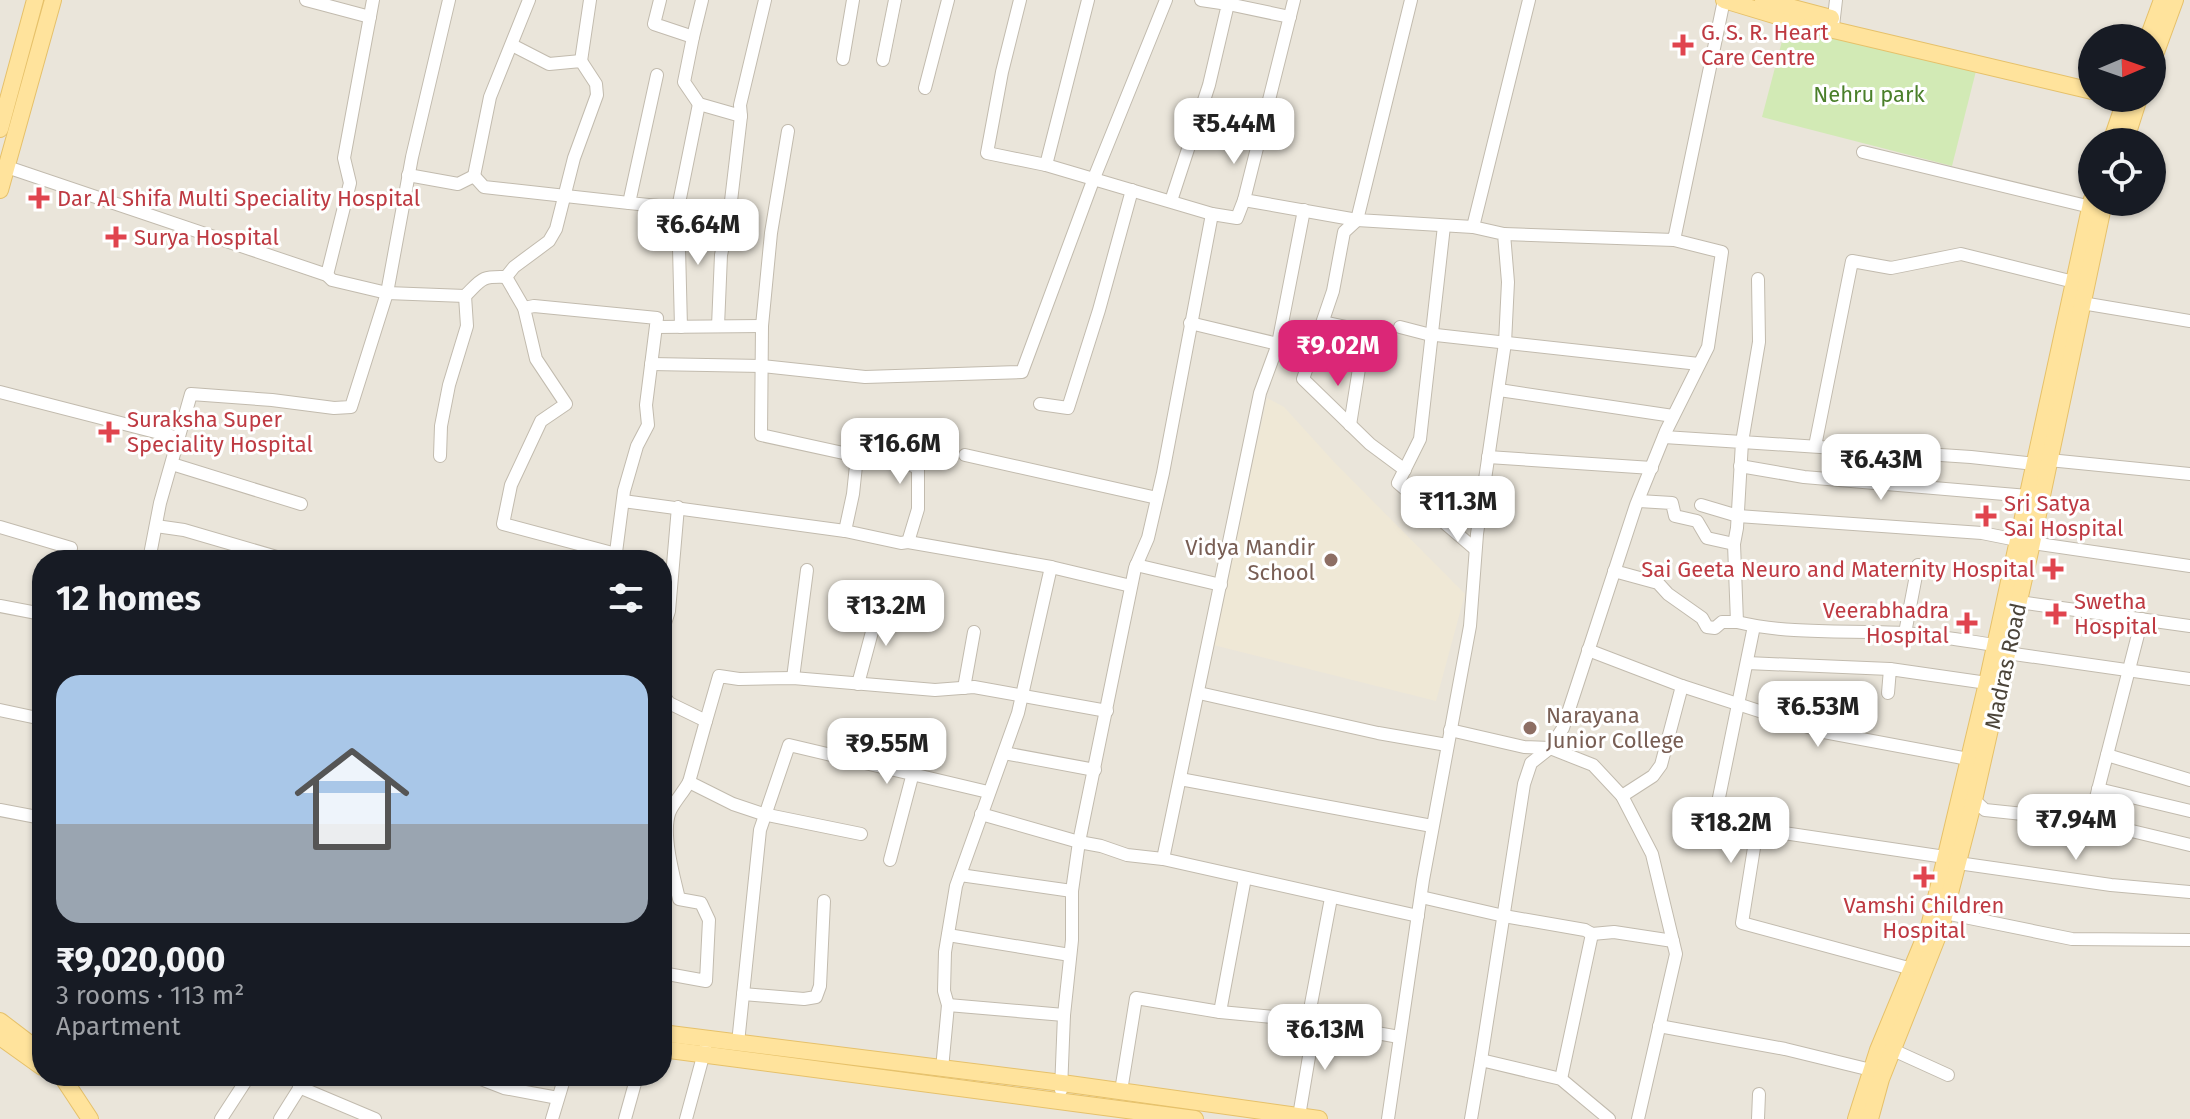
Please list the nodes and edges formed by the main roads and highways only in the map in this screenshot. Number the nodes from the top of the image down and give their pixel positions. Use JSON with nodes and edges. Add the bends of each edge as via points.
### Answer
{"nodes":[{"id":1,"x":35,"y":0,"type":"edge"},
{"id":2,"x":53,"y":0,"type":"edge"},
{"id":3,"x":1724,"y":0,"type":"edge"},
{"id":4,"x":1763,"y":0,"type":"edge"},
{"id":5,"x":2162,"y":0,"type":"edge"},
{"id":6,"x":2175,"y":0,"type":"edge"},
{"id":7,"x":1833,"y":24,"type":"junction"},
{"id":8,"x":2153,"y":24,"type":"edge"},
{"id":9,"x":2166,"y":25,"type":"edge"},
{"id":10,"x":2078,"y":79,"type":"edge"},
{"id":11,"x":2078,"y":87,"type":"edge"},
{"id":12,"x":0,"y":129,"type":"edge"},
{"id":13,"x":0,"y":190,"type":"edge"},
{"id":14,"x":2093,"y":216,"type":"edge"},
{"id":15,"x":2095,"y":216,"type":"edge"},
{"id":16,"x":2042,"y":462,"type":"junction"},
{"id":17,"x":2025,"y":542,"type":"junction"},
{"id":18,"x":2001,"y":649,"type":"junction"},
{"id":19,"x":1994,"y":684,"type":"junction"},
{"id":20,"x":1952,"y":860,"type":"junction"},
{"id":21,"x":1939,"y":911,"type":"junction"},
{"id":22,"x":0,"y":1021,"type":"edge"},
{"id":23,"x":672,"y":1036,"type":"edge"},
{"id":24,"x":0,"y":1037,"type":"edge"},
{"id":25,"x":32,"y":1045,"type":"edge"},
{"id":26,"x":706,"y":1047,"type":"junction"},
{"id":27,"x":672,"y":1049,"type":"edge"},
{"id":28,"x":32,"y":1060,"type":"edge"},
{"id":29,"x":66,"y":1086,"type":"edge"},
{"id":30,"x":1103,"y":1114,"type":"edge"},
{"id":31,"x":90,"y":1119,"type":"edge"},
{"id":32,"x":1195,"y":1119,"type":"edge"},
{"id":33,"x":1319,"y":1119,"type":"edge"},
{"id":34,"x":1856,"y":1119,"type":"edge"},
{"id":35,"x":1870,"y":1119,"type":"edge"}],
"edges":[{"from":1,"to":12,"type":"main road"},
{"from":2,"to":13,"type":"main road"},
{"from":3,"to":7,"type":"main road"},
{"from":4,"to":7,"type":"main road"},
{"from":5,"to":8,"type":"main road"},
{"from":6,"to":9,"type":"main road"},
{"from":7,"to":10,"type":"main road"},
{"from":7,"to":11,"type":"main road"},
{"from":14,"to":16,"type":"main road","via":[[2074,282]]},
{"from":15,"to":16,"type":"main road","name":"Madras Road","via":[[2082,303]]},
{"from":16,"to":17,"type":"main road","name":"Madras Road"},
{"from":16,"to":17,"type":"main road","via":[[2028,496]]},
{"from":17,"to":18,"type":"main road"},
{"from":17,"to":18,"type":"main road","name":"Madras Road","via":[[2019,602]]},
{"from":18,"to":19,"type":"main road"},
{"from":19,"to":20,"type":"main road","name":"Madras Road","via":[[1974,800]]},
{"from":19,"to":20,"type":"main road","via":[[1968,759]]},
{"from":20,"to":21,"type":"main road"},
{"from":21,"to":34,"type":"main road","via":[[1871,1070]]},
{"from":21,"to":35,"type":"main road"},
{"from":22,"to":25,"type":"main road"},
{"from":23,"to":26,"type":"main road"},
{"from":24,"to":28,"type":"main road"},
{"from":26,"to":27,"type":"main road"},
{"from":26,"to":30,"type":"main road","via":[[1059,1102]]},
{"from":26,"to":33,"type":"main road","via":[[738,1043]]},
{"from":29,"to":31,"type":"main road"},
{"from":30,"to":32,"type":"main road"}]}
